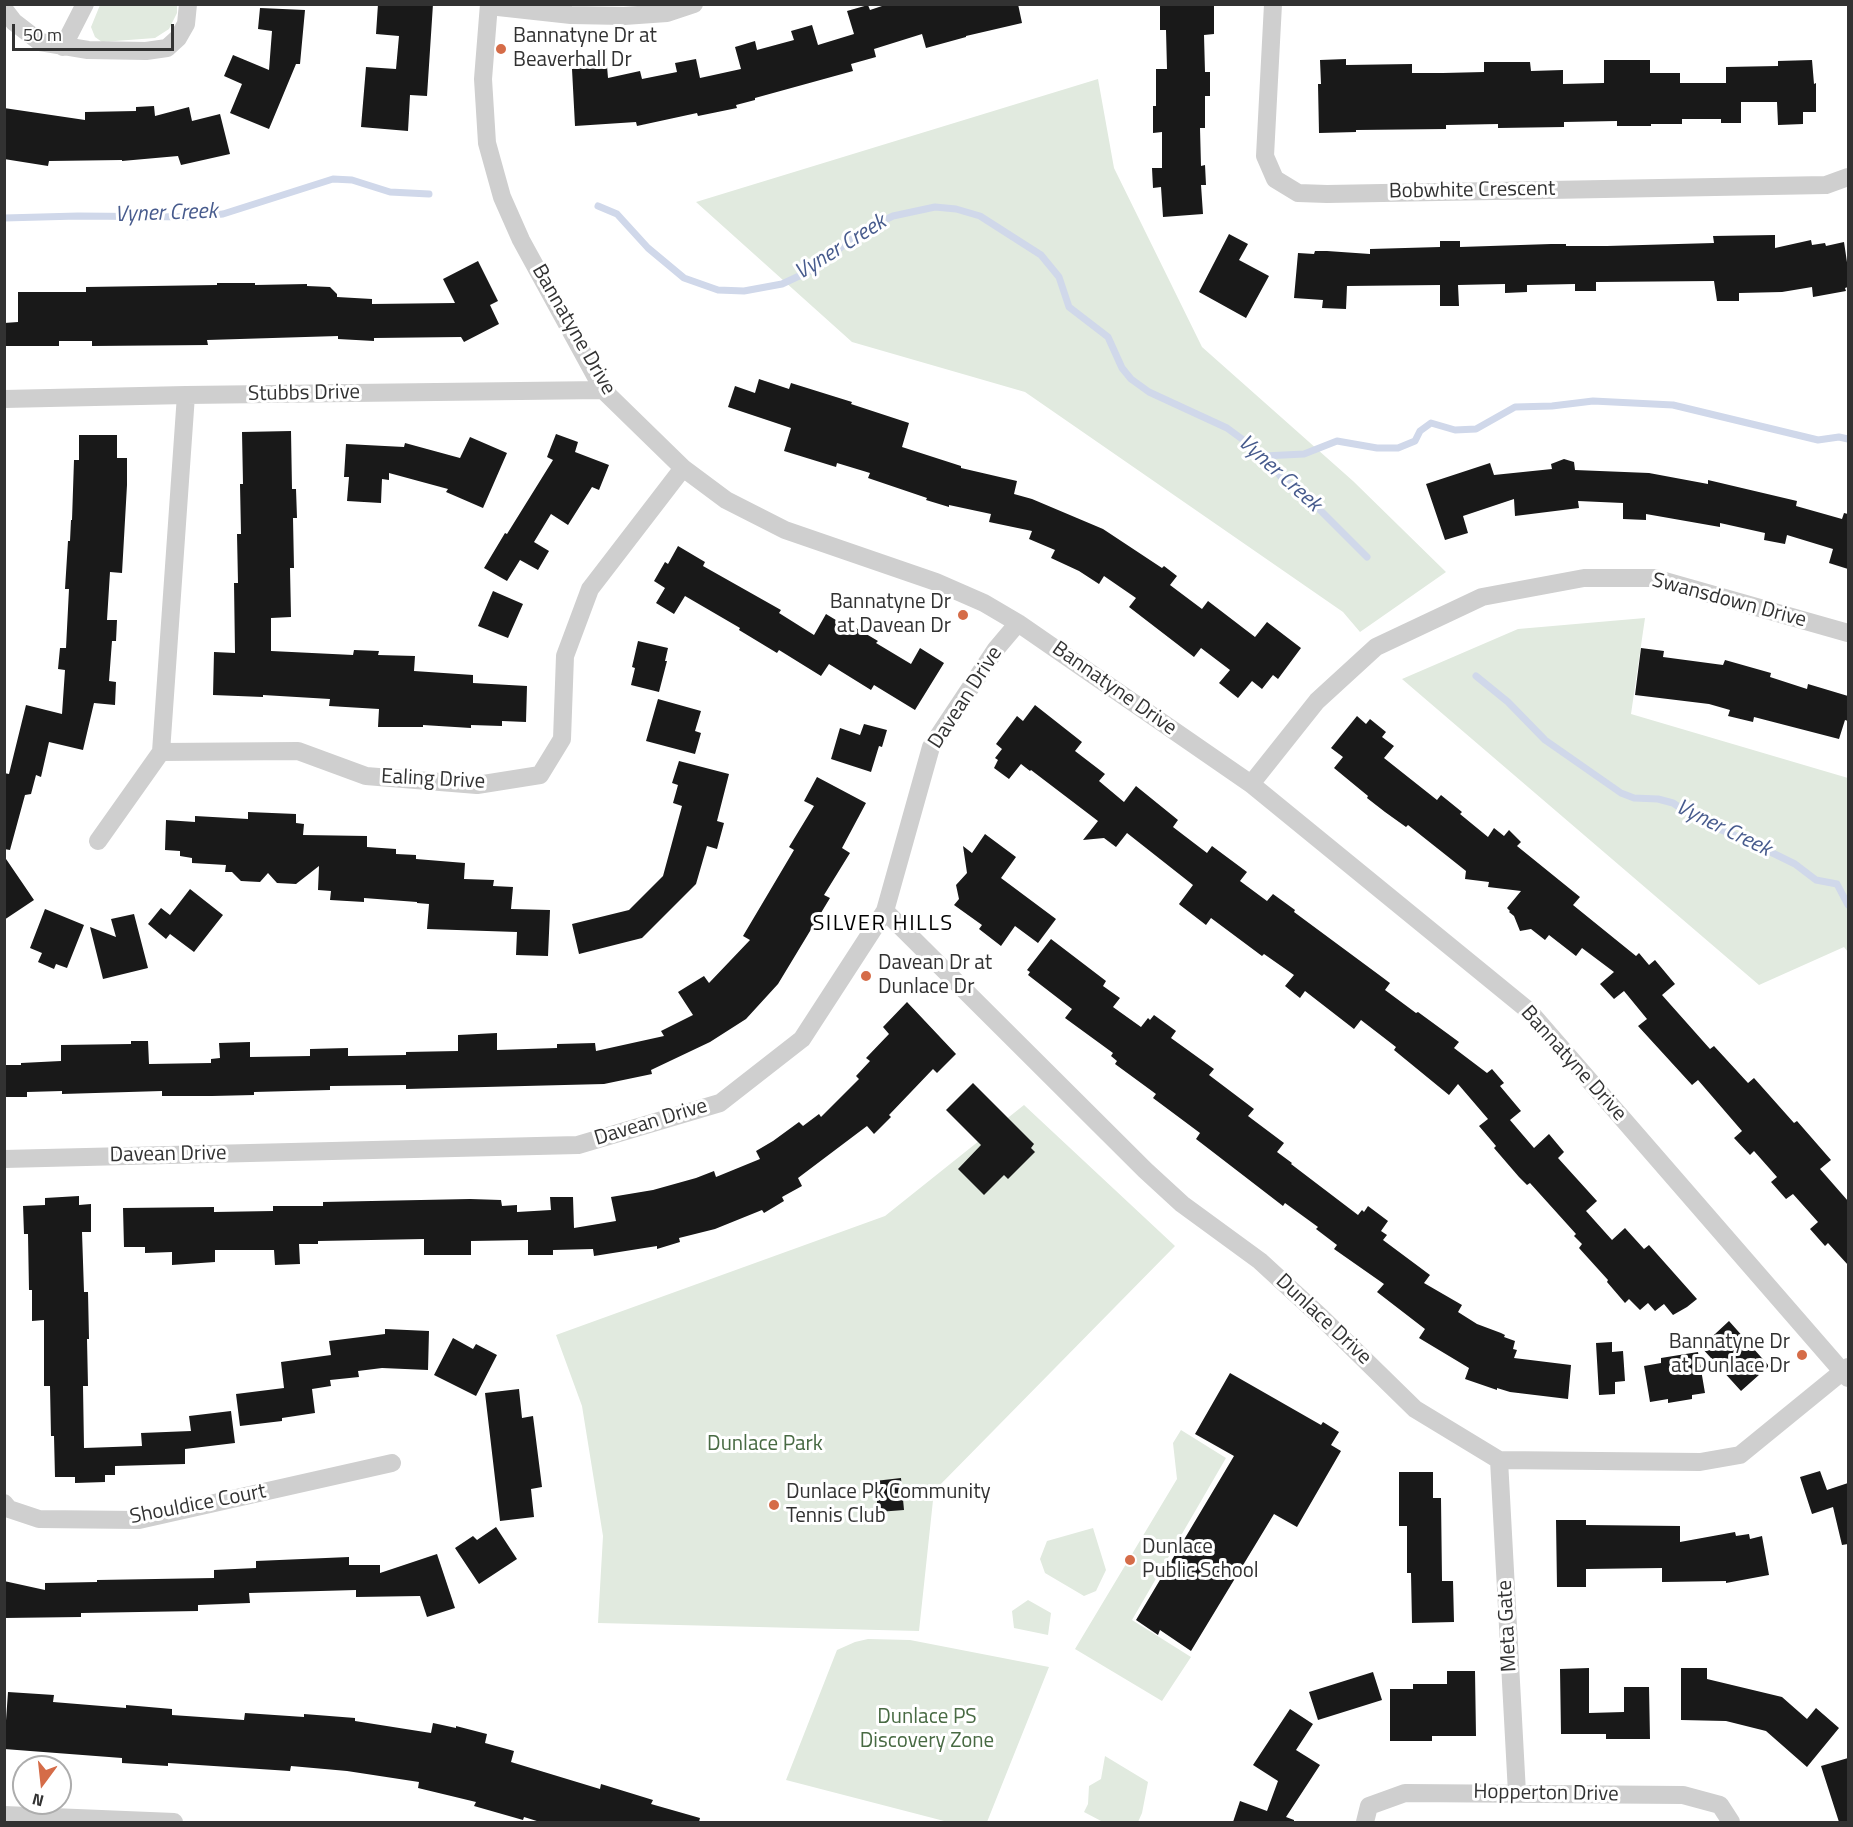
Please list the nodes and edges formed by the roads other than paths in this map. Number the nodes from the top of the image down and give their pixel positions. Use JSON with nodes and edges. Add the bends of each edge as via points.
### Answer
{"nodes":[{"id":1,"x":85,"y":4,"type":"edge"},
{"id":2,"x":188,"y":4,"type":"edge"},
{"id":3,"x":694,"y":4,"type":"edge"},
{"id":4,"x":1273,"y":4,"type":"edge"},
{"id":5,"x":489,"y":5,"type":"edge"},
{"id":6,"x":4,"y":9,"type":"edge"},
{"id":7,"x":63,"y":47,"type":"junction"},
{"id":8,"x":1848,"y":177,"type":"edge"},
{"id":9,"x":603,"y":390,"type":"junction"},
{"id":10,"x":186,"y":395,"type":"junction"},
{"id":11,"x":4,"y":399,"type":"edge"},
{"id":12,"x":683,"y":468,"type":"junction"},
{"id":13,"x":1018,"y":623,"type":"junction"},
{"id":14,"x":1848,"y":633,"type":"edge"},
{"id":15,"x":161,"y":752,"type":"junction"},
{"id":16,"x":1251,"y":784,"type":"junction"},
{"id":17,"x":98,"y":841,"type":"dead end"},
{"id":18,"x":885,"y":911,"type":"junction"},
{"id":19,"x":4,"y":1159,"type":"edge"},
{"id":20,"x":1847,"y":1372,"type":"edge"},
{"id":21,"x":1499,"y":1460,"type":"junction"},
{"id":22,"x":392,"y":1463,"type":"dead end"},
{"id":23,"x":4,"y":1503,"type":"edge"},
{"id":24,"x":1517,"y":1793,"type":"junction"},
{"id":25,"x":4,"y":1815,"type":"edge"},
{"id":26,"x":174,"y":1822,"type":"edge"},
{"id":27,"x":1365,"y":1822,"type":"edge"},
{"id":28,"x":1731,"y":1822,"type":"edge"}],
"edges":[{"from":1,"to":7,"type":"street"},
{"from":2,"to":7,"type":"street","via":[[186,24],[167,48],[146,51]]},
{"from":3,"to":5,"type":"street","via":[[667,13],[624,16],[571,15]]},
{"from":4,"to":8,"type":"street","name":"Bobwhite Crescent","via":[[1265,156],[1275,179],[1298,193],[1826,185]]},
{"from":5,"to":9,"type":"street","name":"Bannatyne Drive","via":[[483,79],[487,143],[502,197],[521,240]]},
{"from":6,"to":7,"type":"street","via":[[40,42]]},
{"from":9,"to":10,"type":"street","name":"Stubbs Drive"},
{"from":9,"to":12,"type":"street","name":"Bannatyne Drive"},
{"from":10,"to":11,"type":"street","name":"Stubbs Drive"},
{"from":10,"to":15,"type":"street"},
{"from":12,"to":13,"type":"street","name":"Bannatyne Drive","via":[[726,500],[785,530],[936,582]]},
{"from":12,"to":15,"type":"street","name":"Ealing Drive","via":[[590,589],[565,656],[562,739],[540,775],[477,785],[366,776],[298,751]]},
{"from":13,"to":16,"type":"street","name":"Bannatyne Drive"},
{"from":13,"to":18,"type":"street","name":"Davean Drive","via":[[996,649],[931,747]]},
{"from":14,"to":16,"type":"street","name":"Swansdown Drive","via":[[1654,578],[1584,578],[1482,597],[1376,647],[1317,700]]},
{"from":15,"to":17,"type":"street"},
{"from":16,"to":20,"type":"street","name":"Bannatyne Drive","via":[[1529,1011]]},
{"from":18,"to":19,"type":"street","name":"Davean Drive","via":[[802,1039],[720,1102],[578,1145]]},
{"from":18,"to":21,"type":"street","name":"Dunlace Drive","via":[[1182,1204],[1260,1261],[1415,1409]]},
{"from":20,"to":21,"type":"street","via":[[1740,1455],[1700,1462]]},
{"from":21,"to":24,"type":"street","name":"Meta Gate"},
{"from":22,"to":23,"type":"street","name":"Shouldice Court","via":[[139,1520],[39,1519],[9,1509]]},
{"from":24,"to":27,"type":"street","name":"Hopperton Drive","via":[[1405,1793],[1369,1806]]},
{"from":24,"to":28,"type":"street","name":"Hopperton Drive","via":[[1683,1796],[1720,1805]]},
{"from":25,"to":26,"type":"street"}]}
